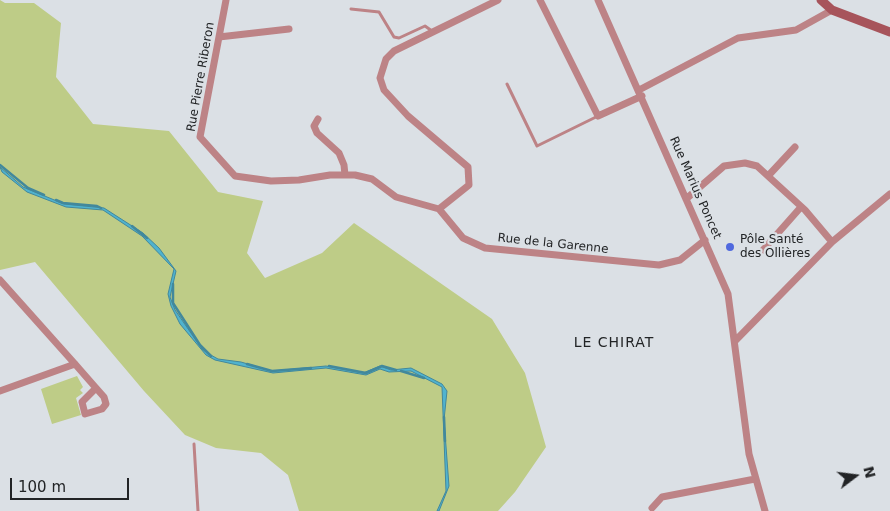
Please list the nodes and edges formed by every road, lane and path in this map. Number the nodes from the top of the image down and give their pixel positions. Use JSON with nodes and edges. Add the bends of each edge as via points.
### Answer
{"nodes":[{"id":1,"x":226,"y":0,"type":"edge"},
{"id":2,"x":498,"y":0,"type":"edge"},
{"id":3,"x":540,"y":0,"type":"edge"},
{"id":4,"x":598,"y":0,"type":"edge"},
{"id":5,"x":821,"y":0,"type":"edge"},
{"id":6,"x":350,"y":9,"type":"dead end"},
{"id":7,"x":832,"y":10,"type":"junction"},
{"id":8,"x":289,"y":29,"type":"dead end"},
{"id":9,"x":432,"y":31,"type":"junction"},
{"id":10,"x":890,"y":32,"type":"edge"},
{"id":11,"x":219,"y":36,"type":"junction"},
{"id":12,"x":507,"y":84,"type":"dead end"},
{"id":13,"x":641,"y":93,"type":"junction"},
{"id":14,"x":598,"y":116,"type":"junction"},
{"id":15,"x":318,"y":119,"type":"dead end"},
{"id":16,"x":795,"y":147,"type":"dead end"},
{"id":17,"x":345,"y":175,"type":"junction"},
{"id":18,"x":768,"y":176,"type":"junction"},
{"id":19,"x":890,"y":194,"type":"edge"},
{"id":20,"x":686,"y":199,"type":"junction"},
{"id":21,"x":801,"y":207,"type":"junction"},
{"id":22,"x":438,"y":209,"type":"junction"},
{"id":23,"x":705,"y":240,"type":"junction"},
{"id":24,"x":832,"y":242,"type":"junction"},
{"id":25,"x":763,"y":250,"type":"dead end"},
{"id":26,"x":0,"y":280,"type":"edge"},
{"id":27,"x":736,"y":341,"type":"junction"},
{"id":28,"x":75,"y":364,"type":"junction"},
{"id":29,"x":96,"y":388,"type":"dead end"},
{"id":30,"x":0,"y":390,"type":"edge"},
{"id":31,"x":194,"y":444,"type":"dead end"},
{"id":32,"x":755,"y":479,"type":"junction"},
{"id":33,"x":652,"y":508,"type":"dead end"},
{"id":34,"x":198,"y":511,"type":"edge"},
{"id":35,"x":765,"y":511,"type":"edge"}],
"edges":[{"from":1,"to":11,"type":"street","name":"Rue Pierre Riberon"},
{"from":2,"to":9,"type":"street"},
{"from":3,"to":14,"type":"street"},
{"from":4,"to":13,"type":"street","name":"Rue Marius Poncet"},
{"from":5,"to":7,"type":"street"},
{"from":6,"to":9,"type":"lane","via":[[379,12],[394,37],[399,38],[425,26]]},
{"from":7,"to":10,"type":"street"},
{"from":7,"to":13,"type":"street","via":[[803,28],[738,38]]},
{"from":8,"to":11,"type":"street"},
{"from":9,"to":22,"type":"street","via":[[394,51],[386,59],[380,78],[384,90],[408,116],[468,167],[469,185]]},
{"from":11,"to":17,"type":"street","name":"Rue Pierre Riberon","via":[[200,137],[235,176],[271,181]]},
{"from":12,"to":14,"type":"lane","via":[[538,146]]},
{"from":13,"to":14,"type":"street"},
{"from":13,"to":20,"type":"street","name":"Rue Marius Poncet"},
{"from":15,"to":17,"type":"street","via":[[314,126],[317,133],[339,153]]},
{"from":16,"to":18,"type":"street"},
{"from":17,"to":22,"type":"street","via":[[372,180],[396,197]]},
{"from":18,"to":20,"type":"street","via":[[757,166],[733,163],[717,170]]},
{"from":18,"to":21,"type":"street"},
{"from":19,"to":24,"type":"street"},
{"from":20,"to":23,"type":"street","name":"Rue Marius Poncet"},
{"from":21,"to":24,"type":"street"},
{"from":21,"to":25,"type":"street"},
{"from":22,"to":23,"type":"street","name":"Rue de la Garenne","via":[[463,238],[485,248],[659,265],[680,260]]},
{"from":23,"to":27,"type":"street","name":"Rue Marius Poncet","via":[[728,294]]},
{"from":24,"to":27,"type":"street"},
{"from":26,"to":28,"type":"street"},
{"from":27,"to":32,"type":"street","name":"Rue Marius Poncet","via":[[749,454]]},
{"from":28,"to":29,"type":"street"},
{"from":28,"to":30,"type":"street"},
{"from":31,"to":34,"type":"lane"},
{"from":32,"to":33,"type":"street","via":[[662,497]]},
{"from":32,"to":35,"type":"street","name":"Rue Marius Poncet"}]}
